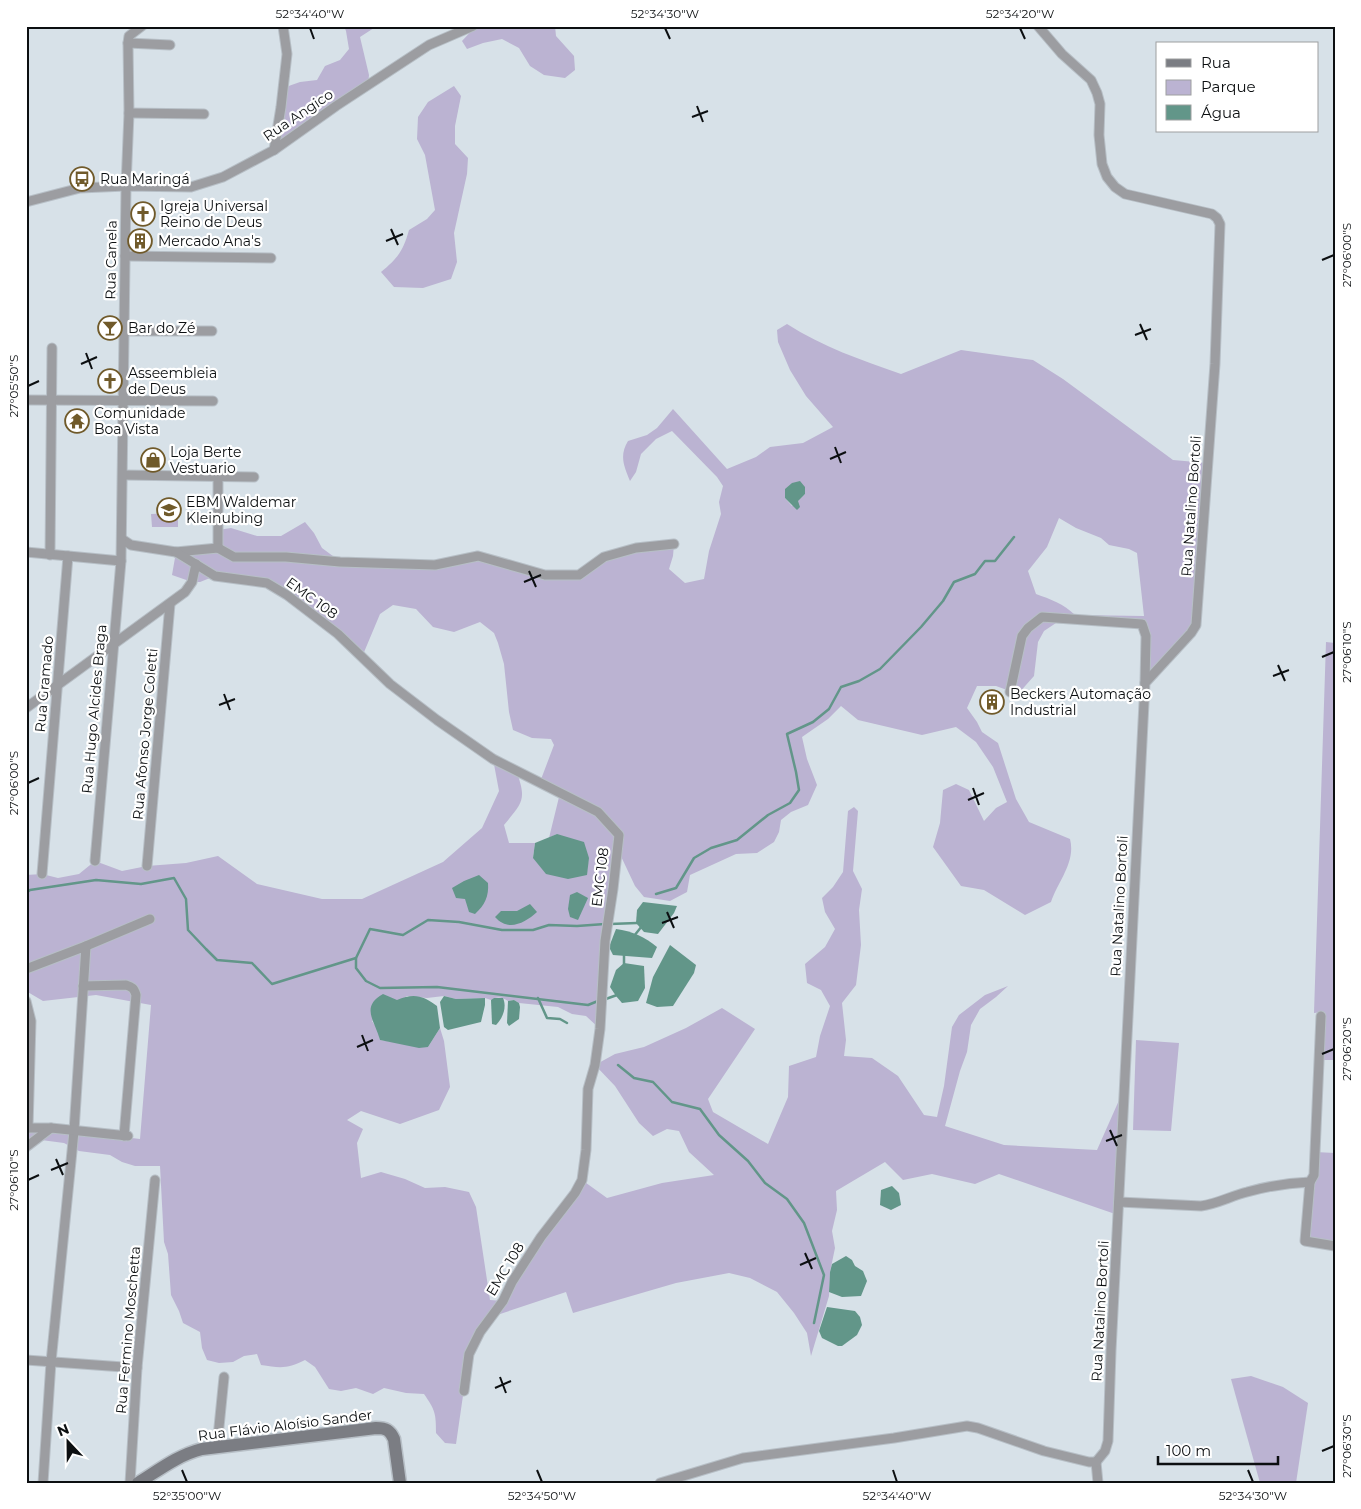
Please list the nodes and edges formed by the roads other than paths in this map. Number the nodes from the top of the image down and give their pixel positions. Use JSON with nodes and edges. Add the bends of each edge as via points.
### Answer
{"nodes":[{"id":1,"x":142,"y":26,"type":"edge"},
{"id":2,"x":283,"y":26,"type":"edge"},
{"id":3,"x":473,"y":26,"type":"edge"},
{"id":4,"x":1038,"y":26,"type":"edge"},
{"id":5,"x":128,"y":43,"type":"junction"},
{"id":6,"x":170,"y":45,"type":"dead end"},
{"id":7,"x":129,"y":113,"type":"junction"},
{"id":8,"x":204,"y":114,"type":"dead end"},
{"id":9,"x":274,"y":150,"type":"junction"},
{"id":10,"x":126,"y":186,"type":"junction"},
{"id":11,"x":26,"y":202,"type":"edge"},
{"id":12,"x":125,"y":256,"type":"junction"},
{"id":13,"x":271,"y":258,"type":"dead end"},
{"id":14,"x":124,"y":331,"type":"junction"},
{"id":15,"x":212,"y":331,"type":"dead end"},
{"id":16,"x":52,"y":348,"type":"dead end"},
{"id":17,"x":26,"y":400,"type":"edge"},
{"id":18,"x":51,"y":400,"type":"junction"},
{"id":19,"x":124,"y":400,"type":"junction"},
{"id":20,"x":214,"y":401,"type":"dead end"},
{"id":21,"x":123,"y":475,"type":"junction"},
{"id":22,"x":218,"y":476,"type":"junction"},
{"id":23,"x":254,"y":477,"type":"dead end"},
{"id":24,"x":122,"y":539,"type":"junction"},
{"id":25,"x":674,"y":544,"type":"dead end"},
{"id":26,"x":218,"y":548,"type":"junction"},
{"id":27,"x":26,"y":552,"type":"edge"},
{"id":28,"x":176,"y":552,"type":"junction"},
{"id":29,"x":50,"y":555,"type":"junction"},
{"id":30,"x":68,"y":556,"type":"junction"},
{"id":31,"x":121,"y":560,"type":"junction"},
{"id":32,"x":196,"y":564,"type":"junction"},
{"id":33,"x":170,"y":604,"type":"junction"},
{"id":34,"x":113,"y":645,"type":"junction"},
{"id":35,"x":1145,"y":682,"type":"junction"},
{"id":36,"x":57,"y":685,"type":"junction"},
{"id":37,"x":1010,"y":692,"type":"dead end"},
{"id":38,"x":26,"y":708,"type":"edge"},
{"id":39,"x":95,"y":861,"type":"dead end"},
{"id":40,"x":147,"y":866,"type":"dead end"},
{"id":41,"x":42,"y":874,"type":"dead end"},
{"id":42,"x":150,"y":919,"type":"dead end"},
{"id":43,"x":86,"y":946,"type":"junction"},
{"id":44,"x":26,"y":969,"type":"edge"},
{"id":45,"x":83,"y":986,"type":"junction"},
{"id":46,"x":26,"y":1001,"type":"edge"},
{"id":47,"x":1321,"y":1016,"type":"dead end"},
{"id":48,"x":27,"y":1128,"type":"edge"},
{"id":49,"x":51,"y":1128,"type":"junction"},
{"id":50,"x":74,"y":1130,"type":"junction"},
{"id":51,"x":26,"y":1147,"type":"edge"},
{"id":52,"x":155,"y":1180,"type":"dead end"},
{"id":53,"x":1310,"y":1182,"type":"junction"},
{"id":54,"x":1119,"y":1202,"type":"junction"},
{"id":55,"x":1335,"y":1246,"type":"edge"},
{"id":56,"x":26,"y":1360,"type":"edge"},
{"id":57,"x":51,"y":1362,"type":"junction"},
{"id":58,"x":137,"y":1368,"type":"junction"},
{"id":59,"x":224,"y":1376,"type":"dead end"},
{"id":60,"x":464,"y":1391,"type":"dead end"},
{"id":61,"x":217,"y":1447,"type":"junction"},
{"id":62,"x":1096,"y":1462,"type":"junction"},
{"id":63,"x":43,"y":1483,"type":"edge"},
{"id":64,"x":130,"y":1483,"type":"edge"},
{"id":65,"x":138,"y":1483,"type":"edge"},
{"id":66,"x":400,"y":1483,"type":"edge"},
{"id":67,"x":660,"y":1483,"type":"edge"},
{"id":68,"x":1098,"y":1483,"type":"edge"}],
"edges":[{"from":1,"to":5,"type":"street","via":[[129,36]]},
{"from":2,"to":9,"type":"street","via":[[287,54]]},
{"from":3,"to":9,"type":"street","name":"Rua Angico","via":[[429,45]]},
{"from":4,"to":35,"type":"street","name":"Rua Natalino Bortoli","via":[[1091,80],[1100,104],[1102,164],[1115,187],[1125,194],[1212,214],[1220,224],[1215,364],[1196,624]]},
{"from":5,"to":6,"type":"street"},
{"from":5,"to":7,"type":"street","name":"Rua Canela"},
{"from":7,"to":8,"type":"street"},
{"from":7,"to":10,"type":"street","name":"Rua Canela"},
{"from":9,"to":10,"type":"street","name":"Rua Angico","via":[[223,177],[200,185]]},
{"from":10,"to":11,"type":"street","via":[[80,188]]},
{"from":10,"to":12,"type":"street","name":"Rua Canela"},
{"from":12,"to":13,"type":"street"},
{"from":12,"to":14,"type":"street","name":"Rua Canela"},
{"from":14,"to":15,"type":"street"},
{"from":14,"to":19,"type":"street","name":"Rua Canela"},
{"from":16,"to":18,"type":"street"},
{"from":17,"to":18,"type":"street"},
{"from":18,"to":19,"type":"street"},
{"from":18,"to":29,"type":"street"},
{"from":19,"to":20,"type":"street"},
{"from":19,"to":21,"type":"street","name":"Rua Canela"},
{"from":21,"to":22,"type":"street"},
{"from":21,"to":24,"type":"street","name":"Rua Canela"},
{"from":22,"to":23,"type":"street"},
{"from":22,"to":26,"type":"street"},
{"from":24,"to":28,"type":"street","via":[[130,545]]},
{"from":24,"to":31,"type":"street","name":"Rua Canela"},
{"from":25,"to":26,"type":"street","via":[[636,548],[604,557],[578,575],[545,575],[478,556],[435,565],[234,557]]},
{"from":26,"to":28,"type":"street"},
{"from":27,"to":29,"type":"street"},
{"from":28,"to":32,"type":"street","name":"EMC 108"},
{"from":29,"to":30,"type":"street"},
{"from":30,"to":31,"type":"street"},
{"from":30,"to":36,"type":"street","name":"Rua Gramado"},
{"from":31,"to":34,"type":"street","name":"Rua Hugo Alcides Braga"},
{"from":32,"to":33,"type":"street","via":[[192,582]]},
{"from":32,"to":60,"type":"street","name":"EMC 108","via":[[215,576],[267,583],[287,595],[338,634],[390,684],[437,720],[493,759],[598,812],[620,834],[605,941],[600,1028],[588,1089],[582,1180],[480,1332],[469,1354]]},
{"from":33,"to":34,"type":"street"},
{"from":33,"to":40,"type":"street","name":"Rua Afonso Jorge Coletti"},
{"from":34,"to":36,"type":"street"},
{"from":34,"to":39,"type":"street","name":"Rua Hugo Alcides Braga"},
{"from":35,"to":37,"type":"street","via":[[1146,636],[1142,624],[1042,617],[1022,636]]},
{"from":35,"to":54,"type":"street","name":"Rua Natalino Bortoli"},
{"from":36,"to":38,"type":"street"},
{"from":36,"to":41,"type":"street","name":"Rua Gramado"},
{"from":42,"to":43,"type":"street"},
{"from":43,"to":44,"type":"street"},
{"from":43,"to":45,"type":"street"},
{"from":45,"to":50,"type":"street"},
{"from":45,"to":50,"type":"street","via":[[126,985],[132,987],[136,995],[126,1136]]},
{"from":46,"to":48,"type":"street","via":[[30,1021]]},
{"from":47,"to":53,"type":"street","via":[[1314,1175]]},
{"from":48,"to":49,"type":"street"},
{"from":49,"to":50,"type":"street"},
{"from":49,"to":51,"type":"street"},
{"from":50,"to":57,"type":"street"},
{"from":52,"to":58,"type":"street","name":"Rua Fermino Moschetta"},
{"from":53,"to":54,"type":"street","via":[[1268,1186],[1201,1206]]},
{"from":53,"to":55,"type":"street","via":[[1305,1241]]},
{"from":54,"to":62,"type":"street","name":"Rua Natalino Bortoli","via":[[1108,1441]]},
{"from":56,"to":57,"type":"street"},
{"from":57,"to":58,"type":"street"},
{"from":57,"to":63,"type":"street"},
{"from":58,"to":64,"type":"street","name":"Rua Fermino Moschetta"},
{"from":59,"to":61,"type":"street"},
{"from":61,"to":65,"type":"street","name":"Rua Flávio Aloísio Sander","via":[[190,1452]]},
{"from":61,"to":66,"type":"street","name":"Rua Flávio Aloísio Sander","via":[[385,1428],[394,1439]]},
{"from":62,"to":67,"type":"street","via":[[1044,1451],[967,1426],[743,1458]]},
{"from":62,"to":68,"type":"street"}]}
